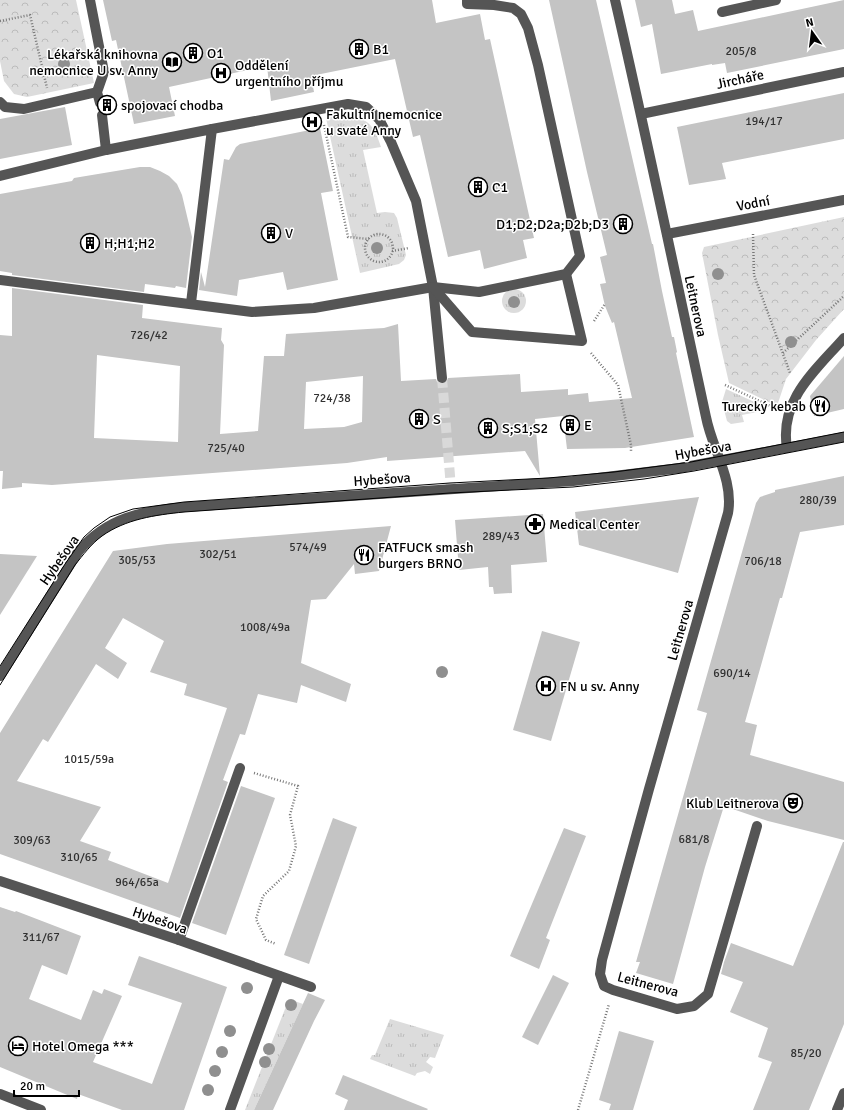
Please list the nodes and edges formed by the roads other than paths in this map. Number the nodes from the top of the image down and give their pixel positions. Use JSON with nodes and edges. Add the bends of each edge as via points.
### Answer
{"nodes":[{"id":1,"x":90,"y":0,"type":"edge"},
{"id":2,"x":466,"y":0,"type":"edge"},
{"id":3,"x":615,"y":0,"type":"edge"},
{"id":4,"x":776,"y":0,"type":"edge"},
{"id":5,"x":722,"y":12,"type":"dead end"},
{"id":6,"x":844,"y":72,"type":"edge"},
{"id":7,"x":97,"y":92,"type":"junction"},
{"id":8,"x":0,"y":102,"type":"edge"},
{"id":9,"x":100,"y":103,"type":"dead end"},
{"id":10,"x":641,"y":114,"type":"junction"},
{"id":11,"x":102,"y":115,"type":"dead end"},
{"id":12,"x":212,"y":129,"type":"junction"},
{"id":13,"x":106,"y":150,"type":"junction"},
{"id":14,"x":0,"y":176,"type":"edge"},
{"id":15,"x":844,"y":200,"type":"edge"},
{"id":16,"x":667,"y":234,"type":"junction"},
{"id":17,"x":566,"y":274,"type":"junction"},
{"id":18,"x":0,"y":280,"type":"edge"},
{"id":19,"x":433,"y":287,"type":"junction"},
{"id":20,"x":191,"y":303,"type":"junction"},
{"id":21,"x":844,"y":338,"type":"edge"},
{"id":22,"x":442,"y":378,"type":"tunnel mouth"},
{"id":23,"x":844,"y":437,"type":"edge"},
{"id":24,"x":787,"y":448,"type":"junction"},
{"id":25,"x":720,"y":461,"type":"junction"},
{"id":26,"x":0,"y":676,"type":"edge"},
{"id":27,"x":240,"y":768,"type":"road end"},
{"id":28,"x":757,"y":826,"type":"dead end"},
{"id":29,"x":0,"y":881,"type":"edge"},
{"id":30,"x":178,"y":940,"type":"junction"},
{"id":31,"x":279,"y":976,"type":"junction"},
{"id":32,"x":310,"y":987,"type":"dead end"},
{"id":33,"x":844,"y":1093,"type":"edge"},
{"id":34,"x":0,"y":1094,"type":"edge"},
{"id":35,"x":41,"y":1110,"type":"edge"},
{"id":36,"x":230,"y":1110,"type":"edge"},
{"id":37,"x":837,"y":1110,"type":"edge"}],
"edges":[{"from":1,"to":7,"type":"street","via":[[104,72]]},
{"from":2,"to":17,"type":"street","via":[[467,4],[513,8],[521,14],[528,28],[580,256]]},
{"from":3,"to":10,"type":"street","name":"Leitnerova"},
{"from":4,"to":5,"type":"street"},
{"from":6,"to":10,"type":"street","name":"Jircháře"},
{"from":7,"to":8,"type":"street","via":[[24,109],[5,107]]},
{"from":7,"to":9,"type":"street"},
{"from":10,"to":16,"type":"street","name":"Leitnerova"},
{"from":11,"to":13,"type":"street"},
{"from":12,"to":13,"type":"street"},
{"from":12,"to":19,"type":"street","via":[[348,104],[366,107],[379,119],[416,201]]},
{"from":12,"to":20,"type":"street"},
{"from":13,"to":14,"type":"street"},
{"from":15,"to":16,"type":"street","name":"Vodní"},
{"from":16,"to":25,"type":"street","name":"Leitnerova","via":[[707,424]]},
{"from":17,"to":19,"type":"street","via":[[479,292]]},
{"from":17,"to":19,"type":"street","via":[[582,341],[472,332]]},
{"from":18,"to":20,"type":"street"},
{"from":19,"to":20,"type":"street","via":[[314,308],[252,312]]},
{"from":19,"to":22,"type":"street"},
{"from":21,"to":24,"type":"street","via":[[804,383],[796,396],[786,422]]},
{"from":23,"to":24,"type":"street","name":"Hybešova"},
{"from":24,"to":25,"type":"street","name":"Hybešova"},
{"from":25,"to":26,"type":"street","name":"Hybešova","via":[[657,472],[573,481],[185,507],[130,516],[108,526],[78,552]]},
{"from":25,"to":28,"type":"street","name":"Leitnerova","via":[[729,492],[728,513],[602,960],[600,974],[604,986],[677,1009],[694,1006],[708,994]]},
{"from":27,"to":30,"type":"street"},
{"from":29,"to":30,"type":"street","name":"Hybešova"},
{"from":30,"to":31,"type":"street","name":"Hybešova"},
{"from":31,"to":32,"type":"street","name":"Hybešova"},
{"from":31,"to":36,"type":"street"},
{"from":33,"to":37,"type":"street"},
{"from":34,"to":35,"type":"street"}]}
